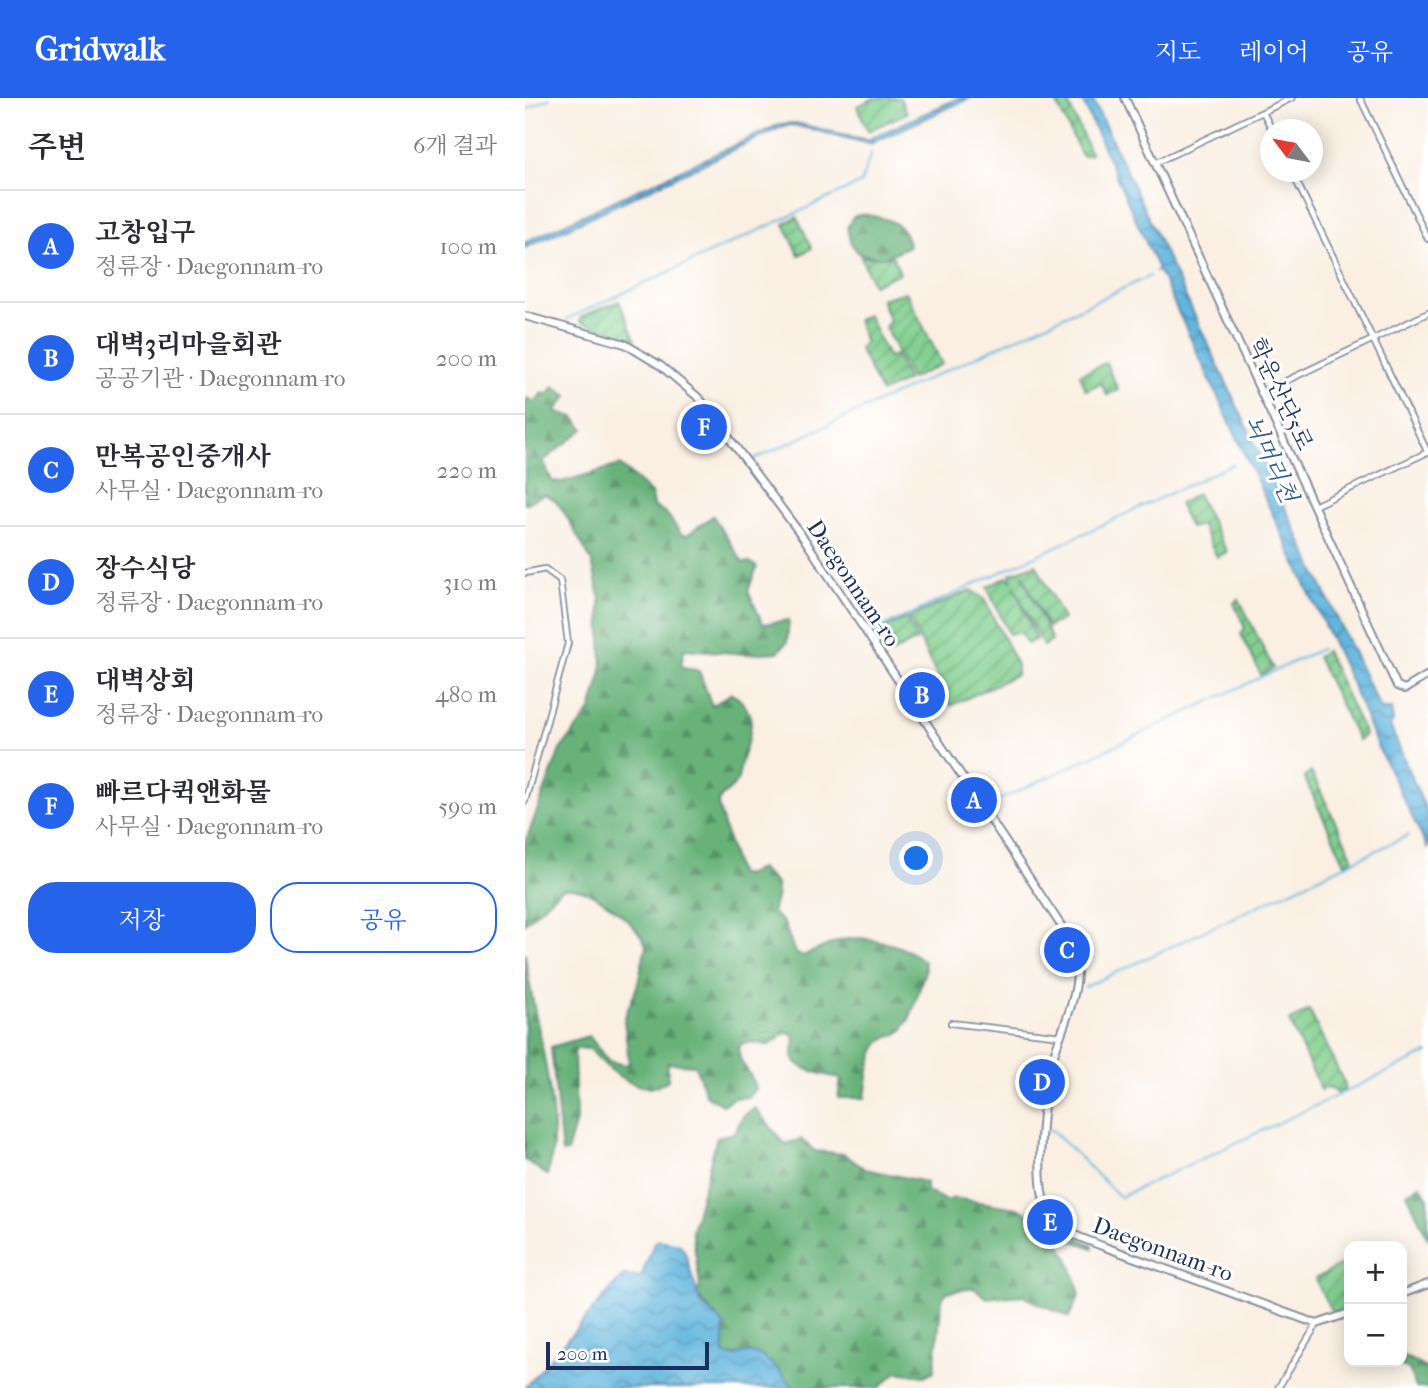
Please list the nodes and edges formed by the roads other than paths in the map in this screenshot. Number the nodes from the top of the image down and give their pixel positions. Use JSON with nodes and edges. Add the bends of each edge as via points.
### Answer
{"nodes":[{"id":1,"x":1125,"y":98,"type":"edge"},
{"id":2,"x":1292,"y":98,"type":"edge"},
{"id":3,"x":1360,"y":98,"type":"edge"},
{"id":4,"x":1263,"y":112,"type":"junction"},
{"id":5,"x":1266,"y":119,"type":"edge"},
{"id":6,"x":1155,"y":163,"type":"junction"},
{"id":7,"x":1297,"y":182,"type":"edge"},
{"id":8,"x":1428,"y":239,"type":"edge"},
{"id":9,"x":1428,"y":313,"type":"edge"},
{"id":10,"x":525,"y":316,"type":"edge"},
{"id":11,"x":1373,"y":339,"type":"junction"},
{"id":12,"x":1261,"y":393,"type":"junction"},
{"id":13,"x":1428,"y":453,"type":"edge"},
{"id":14,"x":1314,"y":506,"type":"junction"},
{"id":15,"x":525,"y":573,"type":"edge"},
{"id":16,"x":1428,"y":675,"type":"edge"},
{"id":17,"x":525,"y":801,"type":"edge"},
{"id":18,"x":951,"y":1023,"type":"dead end"},
{"id":19,"x":1061,"y":1036,"type":"junction"},
{"id":20,"x":1428,"y":1284,"type":"edge"},
{"id":21,"x":1407,"y":1292,"type":"edge"},
{"id":22,"x":1344,"y":1314,"type":"edge"},
{"id":23,"x":1317,"y":1324,"type":"junction"},
{"id":24,"x":1278,"y":1388,"type":"edge"}],
"edges":[{"from":1,"to":6,"type":"street","name":"학운산단5로"},
{"from":2,"to":4,"type":"street"},
{"from":3,"to":8,"type":"street"},
{"from":4,"to":5,"type":"street"},
{"from":4,"to":6,"type":"street"},
{"from":6,"to":12,"type":"street","name":"학운산단5로"},
{"from":7,"to":11,"type":"street"},
{"from":9,"to":11,"type":"street"},
{"from":10,"to":19,"type":"street","name":"Daegonnam-ro","via":[[610,339],[645,355],[700,399],[737,447],[834,582],[1066,933],[1076,977]]},
{"from":11,"to":12,"type":"street"},
{"from":11,"to":13,"type":"street"},
{"from":12,"to":14,"type":"street","name":"학운산단5로"},
{"from":13,"to":14,"type":"street"},
{"from":14,"to":16,"type":"street","name":"학운산단5로","via":[[1397,686],[1405,689]]},
{"from":15,"to":17,"type":"street","via":[[545,569],[560,580],[569,638]]},
{"from":18,"to":19,"type":"street"},
{"from":19,"to":23,"type":"street","name":"Daegonnam-ro","via":[[1048,1078],[1041,1168],[1042,1194],[1052,1219],[1105,1247]]},
{"from":20,"to":21,"type":"street"},
{"from":22,"to":23,"type":"street"},
{"from":23,"to":24,"type":"street"}]}
